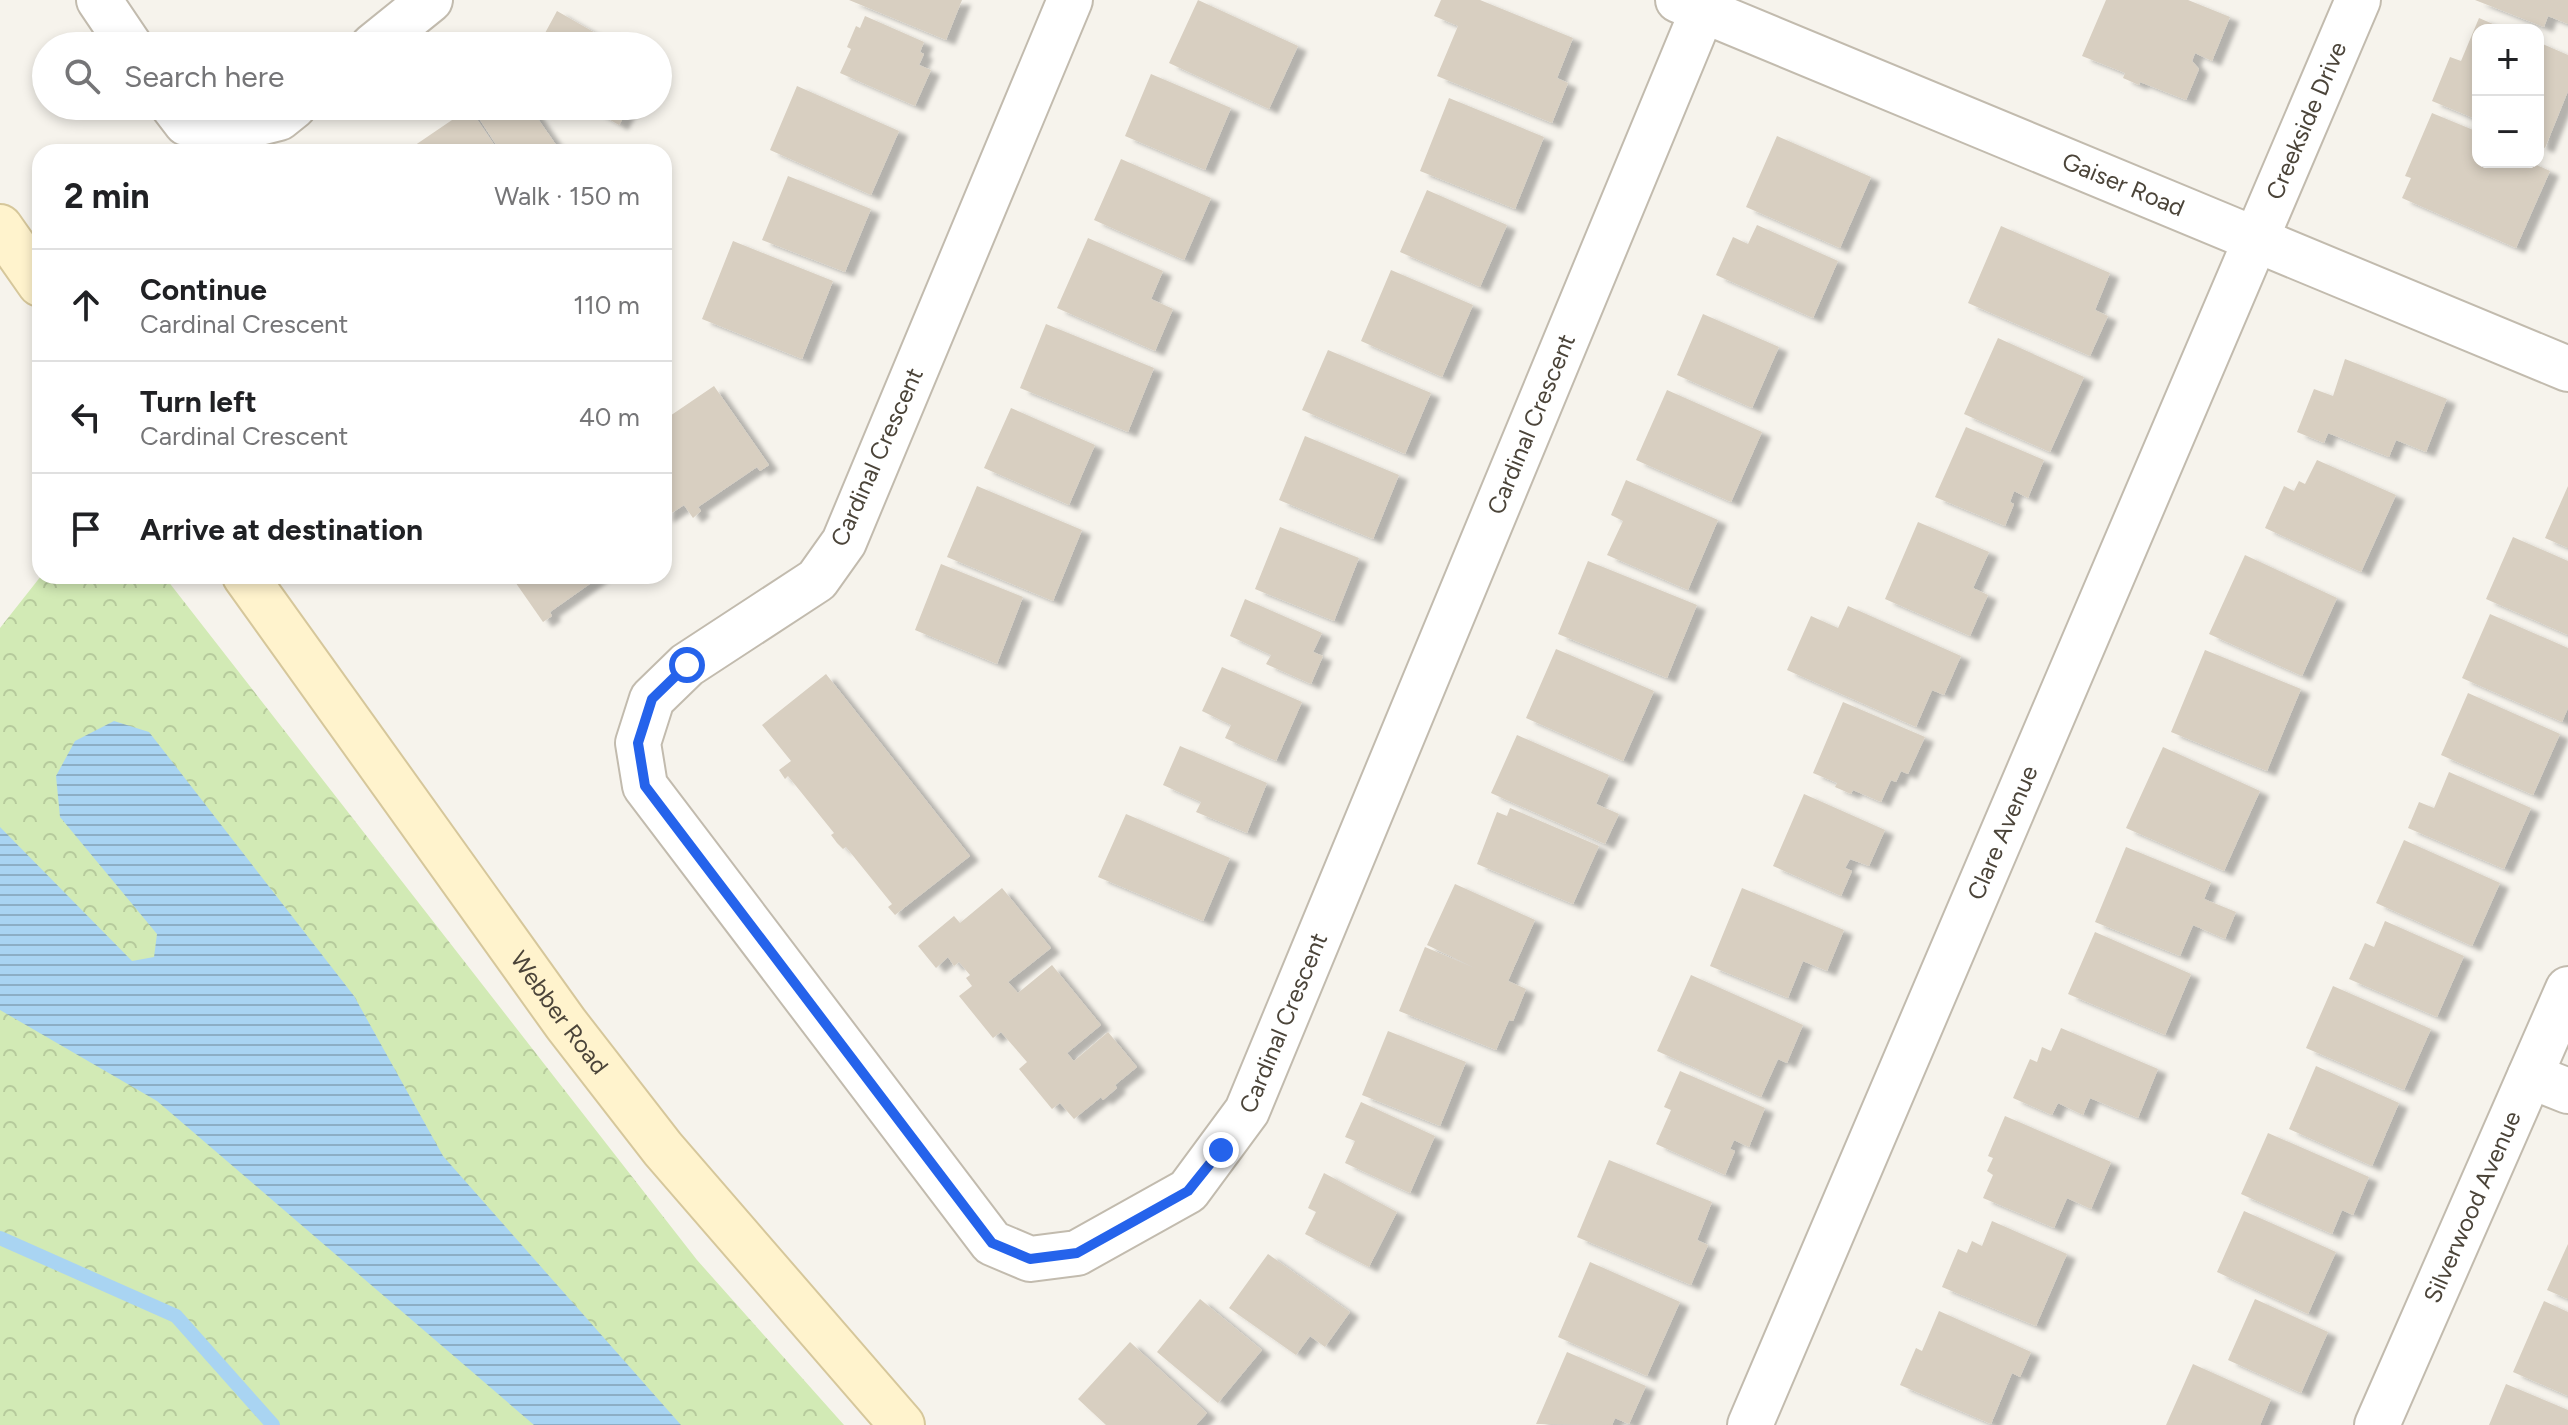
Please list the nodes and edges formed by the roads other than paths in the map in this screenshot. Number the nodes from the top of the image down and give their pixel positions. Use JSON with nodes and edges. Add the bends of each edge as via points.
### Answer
{"nodes":[{"id":1,"x":99,"y":0,"type":"edge"},
{"id":2,"x":430,"y":0,"type":"edge"},
{"id":3,"x":1070,"y":0,"type":"edge"},
{"id":4,"x":2358,"y":0,"type":"edge"},
{"id":5,"x":1696,"y":3,"type":"edge"},
{"id":6,"x":121,"y":32,"type":"edge"},
{"id":7,"x":390,"y":32,"type":"edge"},
{"id":8,"x":184,"y":120,"type":"edge"},
{"id":9,"x":271,"y":120,"type":"edge"},
{"id":10,"x":0,"y":227,"type":"edge"},
{"id":11,"x":2255,"y":240,"type":"junction"},
{"id":12,"x":32,"y":273,"type":"edge"},
{"id":13,"x":2568,"y":369,"type":"edge"},
{"id":14,"x":251,"y":584,"type":"edge"},
{"id":15,"x":2568,"y":989,"type":"edge"},
{"id":16,"x":2549,"y":1084,"type":"edge"},
{"id":17,"x":902,"y":1425,"type":"edge"},
{"id":18,"x":1750,"y":1425,"type":"edge"},
{"id":19,"x":2377,"y":1425,"type":"edge"}],
"edges":[{"from":1,"to":6,"type":"street"},
{"from":2,"to":7,"type":"street"},
{"from":3,"to":5,"type":"street","name":"Cardinal Crescent","via":[[844,542],[817,580],[687,665],[652,699],[638,743],[645,786],[943,1179],[992,1243],[1030,1259],[1077,1253],[1188,1191],[1247,1111]]},
{"from":4,"to":11,"type":"street","name":"Creekside Drive"},
{"from":5,"to":11,"type":"street","name":"Gaiser Road"},
{"from":8,"to":9,"type":"street","via":[[228,131]]},
{"from":10,"to":12,"type":"main road"},
{"from":11,"to":13,"type":"street","name":"Gaiser Road"},
{"from":11,"to":18,"type":"street","name":"Clare Avenue"},
{"from":14,"to":17,"type":"main road","name":"Webber Road","via":[[566,1024],[663,1149]]},
{"from":15,"to":16,"type":"street","name":"Silverwood Avenue"},
{"from":16,"to":19,"type":"street","name":"Silverwood Avenue"}]}
